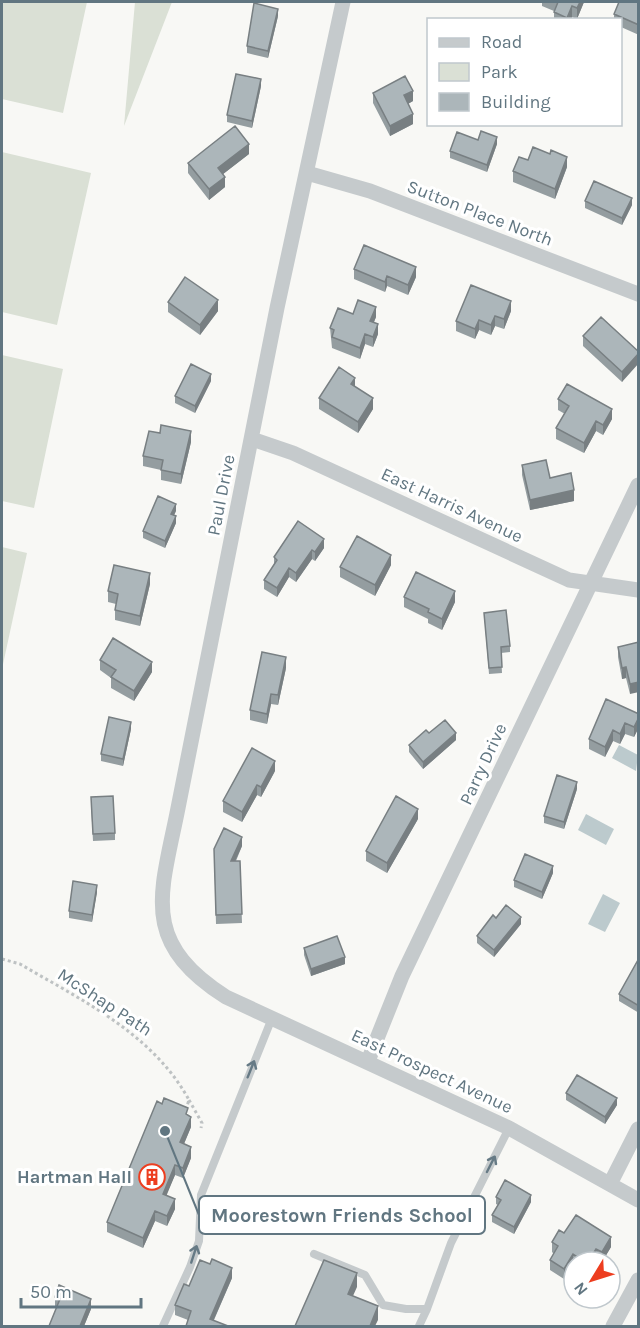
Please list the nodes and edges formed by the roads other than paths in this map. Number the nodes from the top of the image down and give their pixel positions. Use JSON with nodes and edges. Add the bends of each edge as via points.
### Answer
{"nodes":[{"id":1,"x":343,"y":2,"type":"edge"},
{"id":2,"x":307,"y":172,"type":"junction"},
{"id":3,"x":639,"y":294,"type":"edge"},
{"id":4,"x":252,"y":440,"type":"junction"},
{"id":5,"x":639,"y":485,"type":"edge"},
{"id":6,"x":591,"y":585,"type":"junction"},
{"id":7,"x":639,"y":590,"type":"edge"},
{"id":8,"x":206,"y":984,"type":"joint"},
{"id":9,"x":272,"y":1018,"type":"junction"},
{"id":10,"x":368,"y":1061,"type":"junction"},
{"id":11,"x":509,"y":1128,"type":"junction"},
{"id":12,"x":639,"y":1129,"type":"edge"},
{"id":13,"x":610,"y":1184,"type":"junction"},
{"id":14,"x":639,"y":1200,"type":"edge"},
{"id":15,"x":314,"y":1254,"type":"dead end"},
{"id":16,"x":639,"y":1280,"type":"edge"},
{"id":17,"x":427,"y":1309,"type":"junction"},
{"id":18,"x":163,"y":1326,"type":"edge"},
{"id":19,"x":419,"y":1326,"type":"edge"},
{"id":20,"x":613,"y":1326,"type":"edge"}],
"edges":[{"from":1,"to":2,"type":"street","name":"Paul Drive"},
{"from":2,"to":3,"type":"street","name":"Sutton Place North","via":[[370,191]]},
{"from":2,"to":4,"type":"street","name":"Paul Drive"},
{"from":4,"to":6,"type":"street","name":"East Harris Avenue","via":[[293,453],[569,580]]},
{"from":4,"to":8,"type":"street","name":"Paul Drive","via":[[162,905],[162,921],[171,946]]},
{"from":5,"to":6,"type":"street","name":"Parry Drive"},
{"from":6,"to":7,"type":"street","name":"East Harris Avenue"},
{"from":6,"to":10,"type":"street","name":"Parry Drive","via":[[402,976]]},
{"from":8,"to":9,"type":"street","name":"East Prospect Avenue"},
{"from":9,"to":10,"type":"street","name":"East Prospect Avenue"},
{"from":18,"to":9,"type":"lane","one_way":true,"via":[[199,1241],[201,1195]]},
{"from":10,"to":11,"type":"street","name":"East Prospect Avenue"},
{"from":11,"to":13,"type":"street","name":"East Prospect Avenue"},
{"from":17,"to":11,"type":"lane","one_way":true,"via":[[451,1243]]},
{"from":12,"to":13,"type":"street"},
{"from":13,"to":14,"type":"street","name":"East Prospect Avenue"},
{"from":15,"to":17,"type":"lane","via":[[365,1275],[382,1305]]},
{"from":16,"to":20,"type":"street"},
{"from":17,"to":19,"type":"lane"}]}
